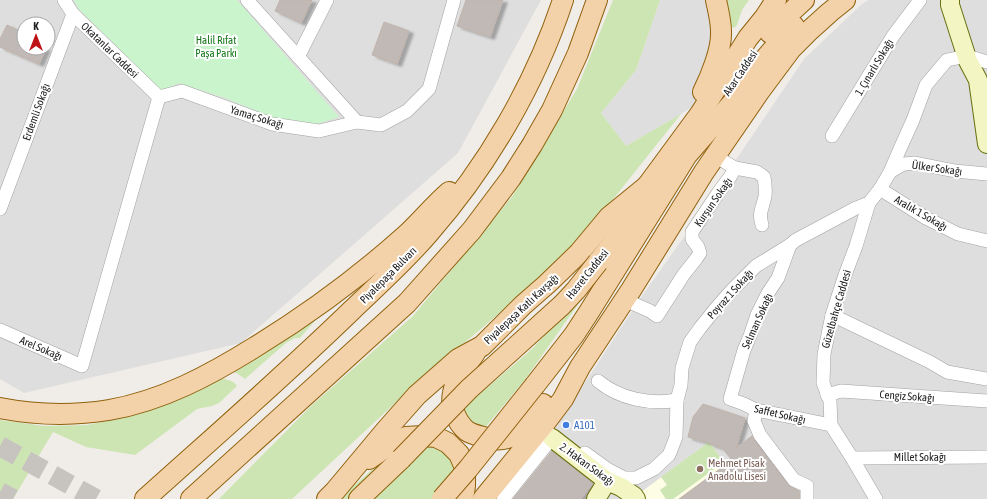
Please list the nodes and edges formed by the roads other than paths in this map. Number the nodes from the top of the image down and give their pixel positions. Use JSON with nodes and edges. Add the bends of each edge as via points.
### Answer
{"nodes":[{"id":1,"x":64,"y":0,"type":"edge"},
{"id":2,"x":247,"y":0,"type":"edge"},
{"id":3,"x":327,"y":0,"type":"edge"},
{"id":4,"x":454,"y":0,"type":"edge"},
{"id":5,"x":563,"y":0,"type":"edge"},
{"id":6,"x":597,"y":0,"type":"edge"},
{"id":7,"x":716,"y":0,"type":"edge"},
{"id":8,"x":776,"y":0,"type":"edge"},
{"id":9,"x":783,"y":0,"type":"edge"},
{"id":10,"x":804,"y":0,"type":"edge"},
{"id":11,"x":827,"y":0,"type":"edge"},
{"id":12,"x":846,"y":0,"type":"edge"},
{"id":13,"x":920,"y":0,"type":"edge"},
{"id":14,"x":950,"y":0,"type":"edge"},
{"id":15,"x":73,"y":14,"type":"junction"},
{"id":16,"x":765,"y":16,"type":"junction"},
{"id":17,"x":967,"y":56,"type":"junction"},
{"id":18,"x":298,"y":57,"type":"junction"},
{"id":19,"x":987,"y":62,"type":"edge"},
{"id":20,"x":159,"y":97,"type":"junction"},
{"id":21,"x":700,"y":114,"type":"junction"},
{"id":22,"x":357,"y":122,"type":"junction"},
{"id":23,"x":832,"y":136,"type":"dead end"},
{"id":24,"x":987,"y":144,"type":"edge"},
{"id":25,"x":687,"y":155,"type":"junction"},
{"id":26,"x":715,"y":156,"type":"junction"},
{"id":27,"x":484,"y":162,"type":"junction"},
{"id":28,"x":735,"y":168,"type":"junction"},
{"id":29,"x":890,"y":172,"type":"junction"},
{"id":30,"x":987,"y":174,"type":"edge"},
{"id":31,"x":647,"y":186,"type":"junction"},
{"id":32,"x":880,"y":189,"type":"junction"},
{"id":33,"x":869,"y":203,"type":"junction"},
{"id":34,"x":0,"y":209,"type":"edge"},
{"id":35,"x":762,"y":225,"type":"dead end"},
{"id":36,"x":987,"y":241,"type":"edge"},
{"id":37,"x":790,"y":245,"type":"junction"},
{"id":38,"x":625,"y":300,"type":"junction"},
{"id":39,"x":832,"y":315,"type":"junction"},
{"id":40,"x":0,"y":330,"type":"edge"},
{"id":41,"x":482,"y":346,"type":"junction"},
{"id":42,"x":580,"y":367,"type":"junction"},
{"id":43,"x":987,"y":379,"type":"edge"},
{"id":44,"x":598,"y":381,"type":"dead end"},
{"id":45,"x":827,"y":395,"type":"junction"},
{"id":46,"x":730,"y":399,"type":"joint"},
{"id":47,"x":677,"y":400,"type":"junction"},
{"id":48,"x":987,"y":402,"type":"edge"},
{"id":49,"x":0,"y":408,"type":"edge"},
{"id":50,"x":756,"y":410,"type":"junction"},
{"id":51,"x":831,"y":425,"type":"junction"},
{"id":52,"x":548,"y":431,"type":"junction"},
{"id":53,"x":987,"y":457,"type":"edge"},
{"id":54,"x":852,"y":458,"type":"junction"},
{"id":55,"x":401,"y":459,"type":"junction"},
{"id":56,"x":343,"y":481,"type":"junction"},
{"id":57,"x":607,"y":481,"type":"junction"},
{"id":58,"x":145,"y":499,"type":"edge"},
{"id":59,"x":191,"y":499,"type":"edge"},
{"id":60,"x":327,"y":499,"type":"edge"},
{"id":61,"x":359,"y":499,"type":"edge"},
{"id":62,"x":369,"y":499,"type":"edge"},
{"id":63,"x":442,"y":499,"type":"edge"},
{"id":64,"x":463,"y":499,"type":"edge"},
{"id":65,"x":483,"y":499,"type":"edge"},
{"id":66,"x":503,"y":499,"type":"edge"},
{"id":67,"x":596,"y":499,"type":"edge"},
{"id":68,"x":636,"y":499,"type":"edge"},
{"id":69,"x":808,"y":499,"type":"edge"},
{"id":70,"x":876,"y":499,"type":"edge"}],
"edges":[{"from":1,"to":15,"type":"street","name":"Okatanlar Caddesi"},
{"from":2,"to":18,"type":"street"},
{"from":3,"to":18,"type":"street"},
{"from":4,"to":22,"type":"street","via":[[429,89],[407,111],[381,126]]},
{"from":5,"to":27,"type":"main road","name":"Piyalepaşa Bulvarı","via":[[536,68]]},
{"from":6,"to":59,"type":"main road","via":[[578,53],[552,110],[511,178],[472,230],[407,303]]},
{"from":7,"to":21,"type":"main road","via":[[721,30],[720,42],[709,79],[698,103]]},
{"from":8,"to":16,"type":"main road"},
{"from":9,"to":16,"type":"main road"},
{"from":10,"to":25,"type":"main road","name":"Akar Caddesi","via":[[758,47]]},
{"from":11,"to":25,"type":"main road","via":[[808,13],[782,39],[716,124]]},
{"from":12,"to":26,"type":"main road","via":[[791,49]]},
{"from":13,"to":23,"type":"street","name":"1. Çınarlı Sokağı","via":[[893,36]]},
{"from":14,"to":17,"type":"main road"},
{"from":15,"to":20,"type":"street","name":"Okatanlar Caddesi"},
{"from":15,"to":34,"type":"street","name":"Erdemli Sokağı"},
{"from":16,"to":21,"type":"main road","name":"Hasret Caddesi","via":[[748,38]]},
{"from":17,"to":19,"type":"street"},
{"from":17,"to":24,"type":"main road","via":[[978,80]]},
{"from":17,"to":29,"type":"street","name":"Poyraz 1 Sokağı","via":[[947,60],[926,85]]},
{"from":18,"to":22,"type":"street"},
{"from":20,"to":22,"type":"street","name":"Yamaç Sokağı","via":[[182,91],[272,124],[319,131]]},
{"from":20,"to":40,"type":"street","name":"Arel Sokağı","via":[[82,366]]},
{"from":21,"to":31,"type":"main road","name":"Hasret Caddesi"},
{"from":25,"to":63,"type":"main road","bridge":true,"via":[[574,335]]},
{"from":26,"to":28,"type":"street","name":"Kurşun Sokağı"},
{"from":26,"to":38,"type":"main road"},
{"from":27,"to":49,"type":"main road","via":[[442,198],[407,234],[354,278],[284,329],[225,366],[172,392],[109,410],[51,414]]},
{"from":27,"to":58,"type":"main road","name":"Piyalepaşa Bulvarı","via":[[444,216],[407,257],[330,332]]},
{"from":28,"to":35,"type":"street","via":[[757,172],[764,177],[766,187],[761,208]]},
{"from":28,"to":38,"type":"street","name":"Kurşun Sokağı","via":[[692,232],[692,239],[700,253],[656,316]]},
{"from":29,"to":30,"type":"street","name":"Ülker Sokağı","via":[[904,164],[916,163]]},
{"from":29,"to":32,"type":"street","name":"Poyraz 1 Sokağı"},
{"from":31,"to":41,"type":"main road","name":"Piyalepaşa Katlı Kavşağı","via":[[609,217],[579,253]]},
{"from":31,"to":55,"type":"main road","name":"Hasret Caddesi","bridge":true,"via":[[635,214],[576,290],[469,389]]},
{"from":32,"to":33,"type":"street","name":"Poyraz 1 Sokağı"},
{"from":32,"to":36,"type":"street","name":"Aralık 1 Sokağı","via":[[951,231]]},
{"from":33,"to":37,"type":"street","name":"Poyraz 1 Sokağı"},
{"from":33,"to":39,"type":"street","name":"Güzelbahçe Caddesi"},
{"from":37,"to":46,"type":"street","name":"Selman Sokağı","via":[[778,278],[768,293],[744,350]]},
{"from":37,"to":47,"type":"street","name":"Poyraz 1 Sokağı","via":[[756,266],[700,328],[690,342],[682,368]]},
{"from":38,"to":42,"type":"main road"},
{"from":39,"to":43,"type":"street","via":[[947,372]]},
{"from":39,"to":45,"type":"street","name":"Güzelbahçe Caddesi","via":[[824,354],[823,382]]},
{"from":41,"to":42,"type":"main road","via":[[457,379],[452,402],[454,414],[460,423],[467,431],[478,436],[502,439],[517,433],[550,395]]},
{"from":41,"to":56,"type":"main road","name":"Piyalepaşa Katlı Kavşağı","via":[[458,359],[417,395]]},
{"from":42,"to":52,"type":"main road"},
{"from":44,"to":47,"type":"street","via":[[607,388],[633,399],[656,402]]},
{"from":45,"to":48,"type":"street","name":"Cengiz Sokağı","via":[[841,391]]},
{"from":45,"to":51,"type":"street","name":"Güzelbahçe Caddesi","via":[[830,401]]},
{"from":46,"to":50,"type":"street","name":"Saffet Sokağı"},
{"from":47,"to":52,"type":"street","name":"Poyraz 1 Sokağı","via":[[676,437],[669,455],[654,469],[636,478],[624,478],[607,469]]},
{"from":50,"to":51,"type":"street","name":"Saffet Sokağı"},
{"from":50,"to":69,"type":"street","via":[[754,421],[760,435],[794,480],[807,486]]},
{"from":51,"to":54,"type":"street"},
{"from":52,"to":57,"type":"main road","name":"2. Hakan Sokağı"},
{"from":52,"to":65,"type":"main road"},
{"from":52,"to":66,"type":"street"},
{"from":53,"to":54,"type":"street","name":"Millet Sokağı"},
{"from":54,"to":70,"type":"street"},
{"from":55,"to":61,"type":"main road"},
{"from":55,"to":62,"type":"main road","name":"Hasret Caddesi"},
{"from":56,"to":60,"type":"main road","name":"Piyalepaşa Katlı Kavşağı"},
{"from":56,"to":64,"type":"main road","via":[[389,445],[406,437],[436,437],[448,443],[459,454],[465,468]]},
{"from":57,"to":67,"type":"main road"},
{"from":57,"to":68,"type":"main road","name":"2. Hakan Sokağı","via":[[621,487]]}]}
